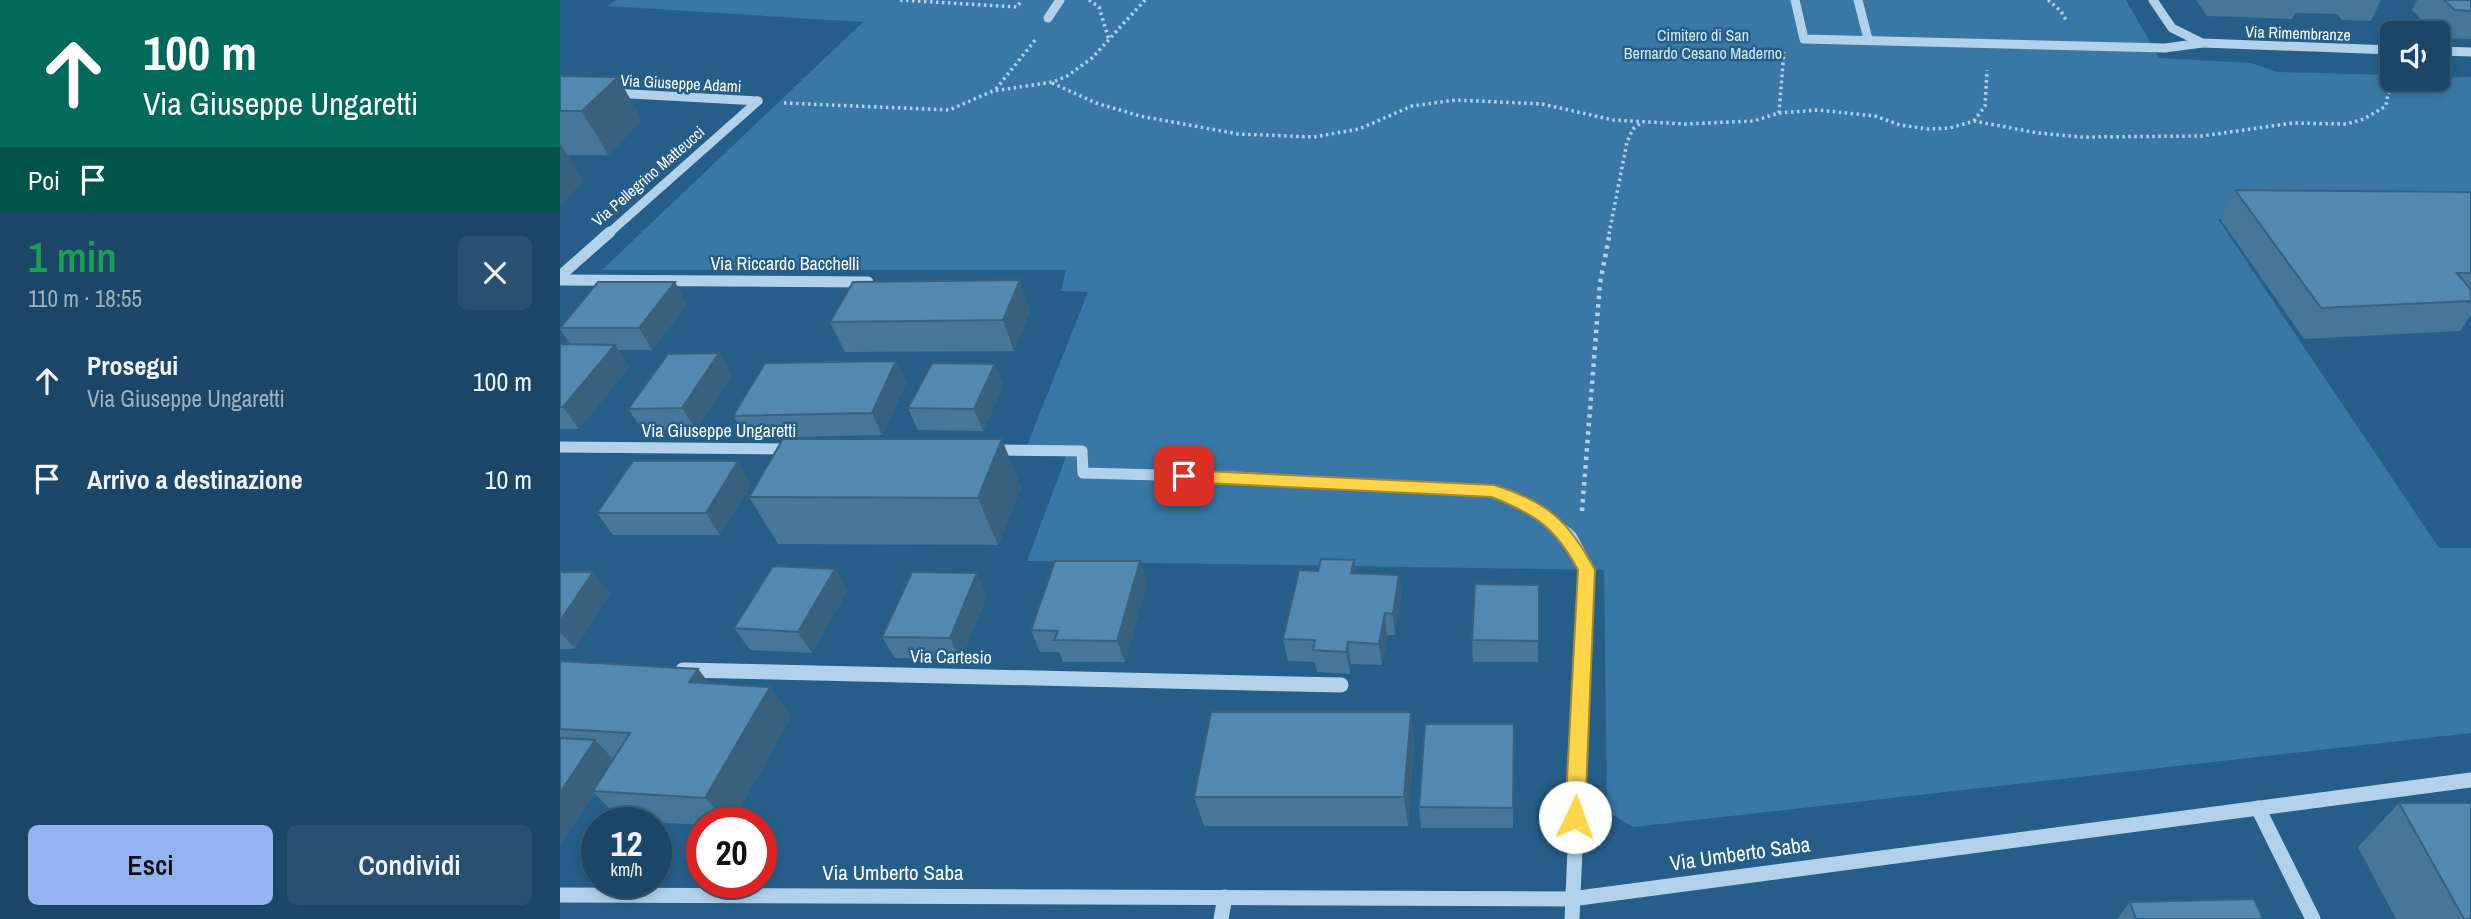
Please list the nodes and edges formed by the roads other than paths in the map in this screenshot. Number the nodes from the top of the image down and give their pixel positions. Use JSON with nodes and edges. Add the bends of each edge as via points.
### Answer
{"nodes":[{"id":1,"x":1060,"y":0,"type":"edge"},
{"id":2,"x":1796,"y":0,"type":"edge"},
{"id":3,"x":1857,"y":0,"type":"edge"},
{"id":4,"x":2153,"y":0,"type":"edge"},
{"id":5,"x":1048,"y":18,"type":"road end"},
{"id":6,"x":1868,"y":39,"type":"junction"},
{"id":7,"x":2202,"y":43,"type":"junction"},
{"id":8,"x":2380,"y":50,"type":"edge"},
{"id":9,"x":2450,"y":51,"type":"edge"},
{"id":10,"x":2471,"y":52,"type":"edge"},
{"id":11,"x":600,"y":92,"type":"edge"},
{"id":12,"x":758,"y":101,"type":"joint"},
{"id":13,"x":560,"y":278,"type":"edge"},
{"id":14,"x":874,"y":282,"type":"edge"},
{"id":15,"x":560,"y":447,"type":"edge"},
{"id":16,"x":811,"y":449,"type":"edge"},
{"id":17,"x":979,"y":450,"type":"edge"},
{"id":18,"x":671,"y":670,"type":"edge"},
{"id":19,"x":1341,"y":685,"type":"dead end"},
{"id":20,"x":2471,"y":780,"type":"edge"},
{"id":21,"x":2258,"y":808,"type":"junction"},
{"id":22,"x":560,"y":895,"type":"edge"},
{"id":23,"x":1225,"y":897,"type":"junction"},
{"id":24,"x":1571,"y":899,"type":"junction"},
{"id":25,"x":1222,"y":919,"type":"edge"},
{"id":26,"x":1572,"y":919,"type":"edge"},
{"id":27,"x":2313,"y":919,"type":"edge"}],
"edges":[{"from":1,"to":5,"type":"street"},
{"from":2,"to":6,"type":"street","via":[[1804,38]]},
{"from":3,"to":6,"type":"street"},
{"from":4,"to":7,"type":"street","via":[[2178,35]]},
{"from":6,"to":7,"type":"street","via":[[2165,48]]},
{"from":7,"to":8,"type":"street","name":"Via Rimembranze"},
{"from":9,"to":10,"type":"street"},
{"from":11,"to":12,"type":"street","name":"Via Giuseppe Adami"},
{"from":12,"to":13,"type":"street","name":"Via Pellegrino Matteucci"},
{"from":13,"to":14,"type":"street","name":"Via Riccardo Bacchelli"},
{"from":15,"to":16,"type":"street","name":"Via Giuseppe Ungaretti"},
{"from":17,"to":24,"type":"street","via":[[1082,451],[1083,473],[1494,491],[1536,508],[1570,538],[1587,570]]},
{"from":18,"to":19,"type":"street","name":"Via Cartesio"},
{"from":20,"to":21,"type":"street"},
{"from":21,"to":24,"type":"street","name":"Via Umberto Saba"},
{"from":21,"to":27,"type":"street"},
{"from":22,"to":23,"type":"street","name":"Via Umberto Saba"},
{"from":23,"to":24,"type":"street","name":"Via Umberto Saba"},
{"from":23,"to":25,"type":"street"},
{"from":24,"to":26,"type":"street"}]}
